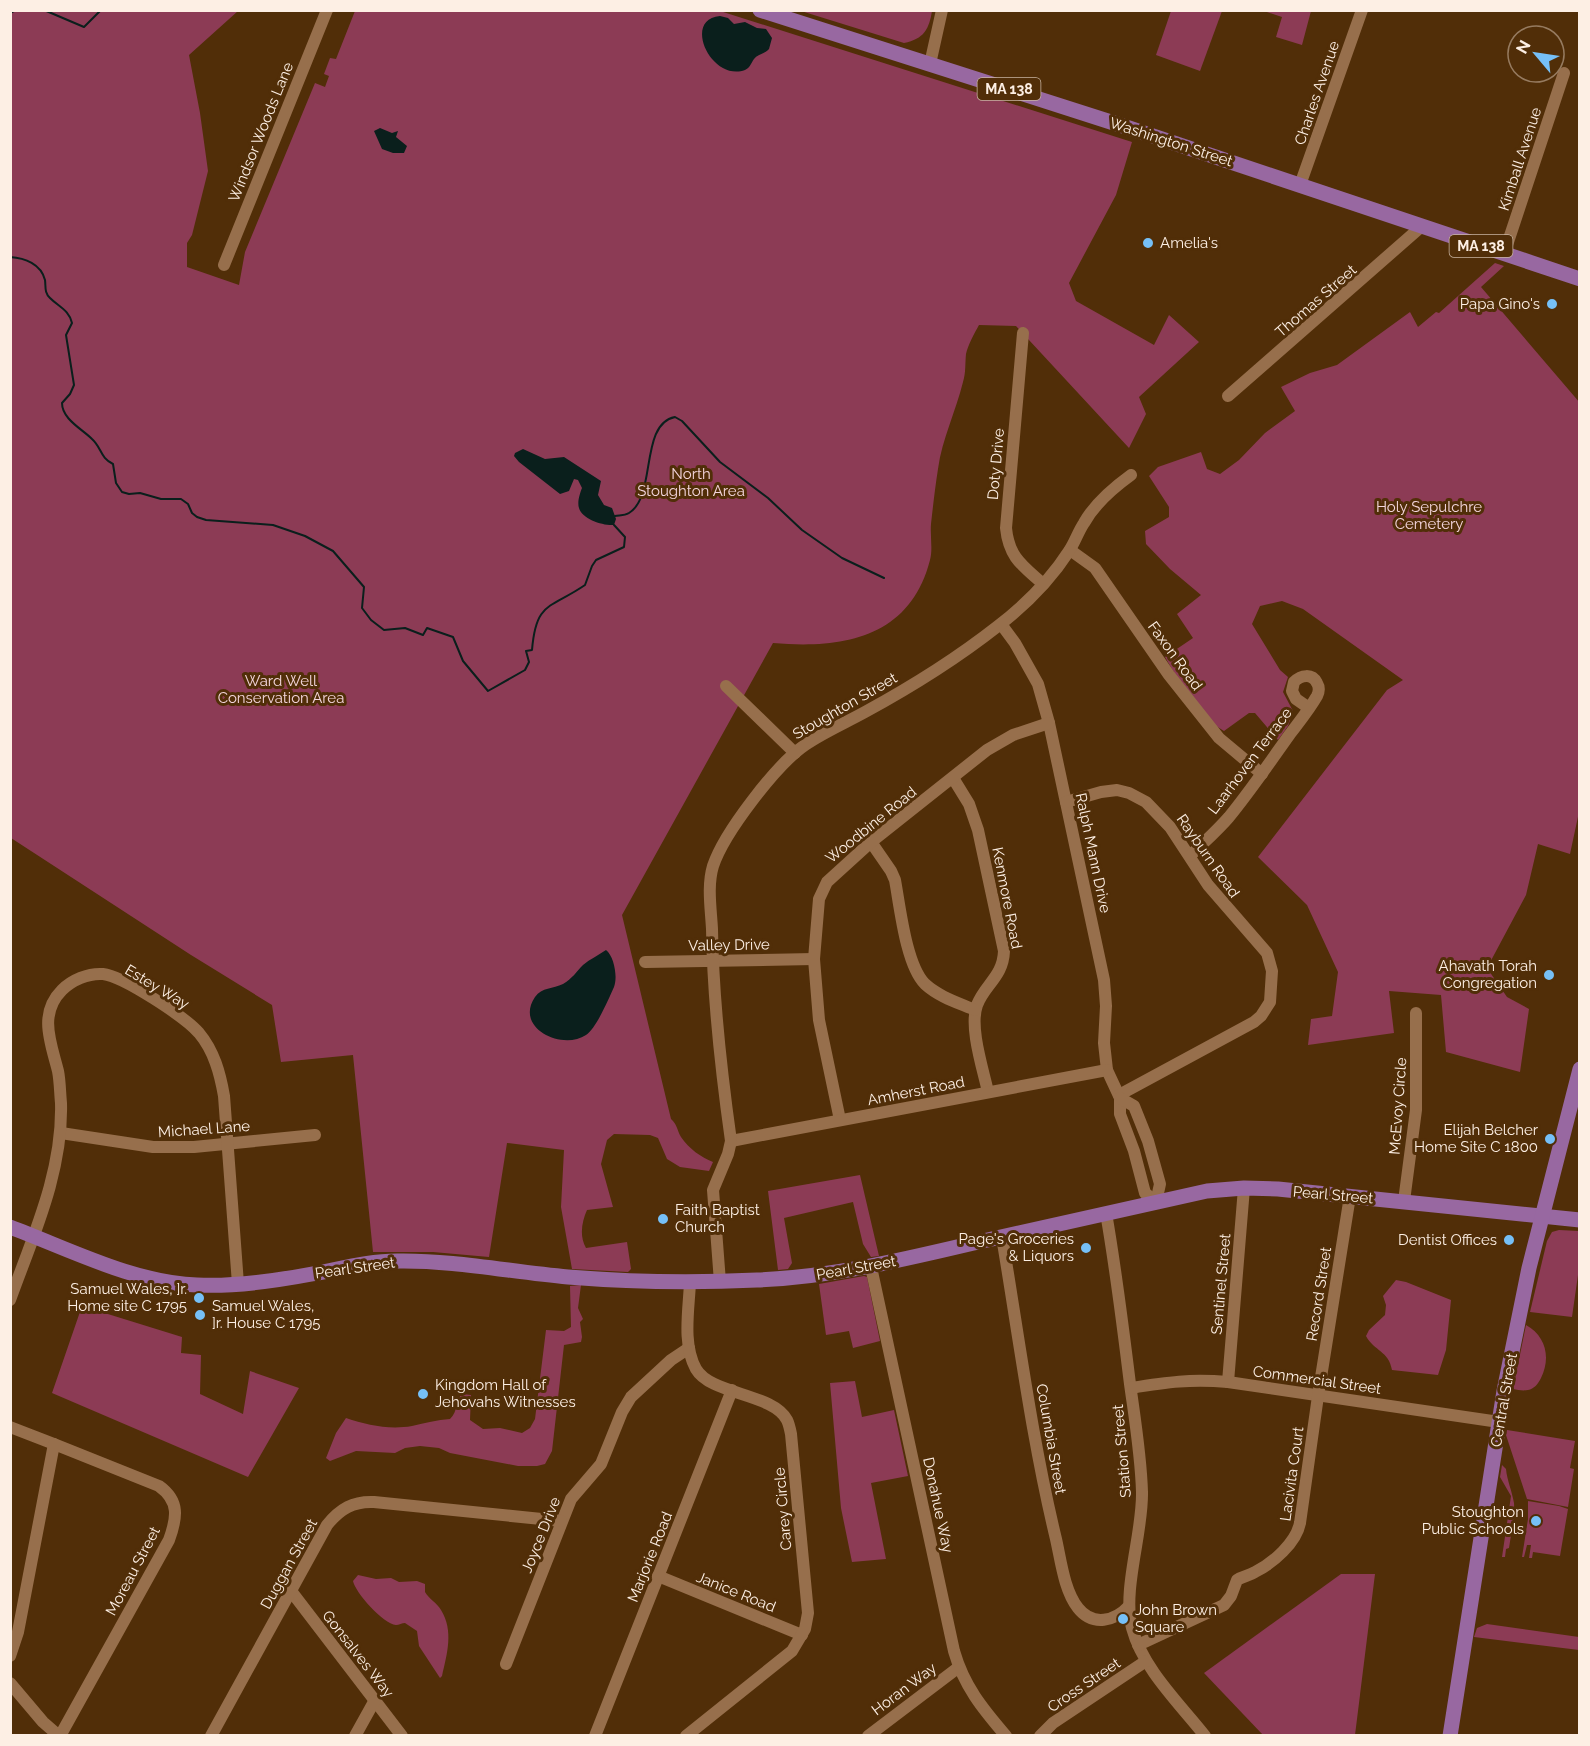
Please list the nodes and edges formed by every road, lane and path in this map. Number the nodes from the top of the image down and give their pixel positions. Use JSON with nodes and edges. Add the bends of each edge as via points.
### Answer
{"nodes":[{"id":1,"x":327,"y":10,"type":"edge"},
{"id":2,"x":760,"y":10,"type":"edge"},
{"id":3,"x":942,"y":10,"type":"edge"},
{"id":4,"x":1362,"y":10,"type":"edge"},
{"id":5,"x":930,"y":64,"type":"junction"},
{"id":6,"x":1560,"y":84,"type":"edge"},
{"id":7,"x":1300,"y":185,"type":"junction"},
{"id":8,"x":1422,"y":226,"type":"junction"},
{"id":9,"x":1504,"y":254,"type":"junction"},
{"id":10,"x":224,"y":265,"type":"dead end"},
{"id":11,"x":1580,"y":279,"type":"edge"},
{"id":12,"x":1023,"y":333,"type":"dead end"},
{"id":13,"x":1228,"y":396,"type":"dead end"},
{"id":14,"x":1131,"y":475,"type":"dead end"},
{"id":15,"x":1070,"y":550,"type":"junction"},
{"id":16,"x":1043,"y":584,"type":"junction"},
{"id":17,"x":1001,"y":624,"type":"junction"},
{"id":18,"x":726,"y":686,"type":"dead end"},
{"id":19,"x":1309,"y":708,"type":"dead end"},
{"id":20,"x":1049,"y":723,"type":"junction"},
{"id":21,"x":795,"y":753,"type":"junction"},
{"id":22,"x":1262,"y":774,"type":"junction"},
{"id":23,"x":953,"y":778,"type":"junction"},
{"id":24,"x":1066,"y":802,"type":"junction"},
{"id":25,"x":871,"y":842,"type":"junction"},
{"id":26,"x":1190,"y":856,"type":"junction"},
{"id":27,"x":814,"y":959,"type":"junction"},
{"id":28,"x":712,"y":960,"type":"junction"},
{"id":29,"x":645,"y":962,"type":"dead end"},
{"id":30,"x":975,"y":1010,"type":"junction"},
{"id":31,"x":1416,"y":1012,"type":"dead end"},
{"id":32,"x":1580,"y":1069,"type":"edge"},
{"id":33,"x":1107,"y":1070,"type":"junction"},
{"id":34,"x":988,"y":1092,"type":"junction"},
{"id":35,"x":1120,"y":1097,"type":"junction"},
{"id":36,"x":840,"y":1120,"type":"junction"},
{"id":37,"x":61,"y":1133,"type":"junction"},
{"id":38,"x":315,"y":1135,"type":"dead end"},
{"id":39,"x":731,"y":1141,"type":"junction"},
{"id":40,"x":227,"y":1143,"type":"junction"},
{"id":41,"x":1244,"y":1188,"type":"junction"},
{"id":42,"x":1350,"y":1196,"type":"junction"},
{"id":43,"x":1404,"y":1201,"type":"junction"},
{"id":44,"x":1156,"y":1202,"type":"junction"},
{"id":45,"x":1106,"y":1213,"type":"junction"},
{"id":46,"x":1541,"y":1217,"type":"junction"},
{"id":47,"x":1580,"y":1220,"type":"edge"},
{"id":48,"x":10,"y":1227,"type":"edge"},
{"id":49,"x":34,"y":1236,"type":"junction"},
{"id":50,"x":1002,"y":1237,"type":"junction"},
{"id":51,"x":871,"y":1267,"type":"junction"},
{"id":52,"x":690,"y":1282,"type":"junction"},
{"id":53,"x":720,"y":1282,"type":"junction"},
{"id":54,"x":238,"y":1284,"type":"junction"},
{"id":55,"x":10,"y":1300,"type":"edge"},
{"id":56,"x":689,"y":1348,"type":"junction"},
{"id":57,"x":1228,"y":1382,"type":"junction"},
{"id":58,"x":1131,"y":1388,"type":"junction"},
{"id":59,"x":732,"y":1390,"type":"junction"},
{"id":60,"x":1318,"y":1396,"type":"junction"},
{"id":61,"x":1499,"y":1422,"type":"junction"},
{"id":62,"x":10,"y":1427,"type":"edge"},
{"id":63,"x":54,"y":1444,"type":"junction"},
{"id":64,"x":561,"y":1521,"type":"junction"},
{"id":65,"x":658,"y":1576,"type":"junction"},
{"id":66,"x":291,"y":1591,"type":"junction"},
{"id":67,"x":1129,"y":1606,"type":"junction"},
{"id":68,"x":1110,"y":1619,"type":"junction"},
{"id":69,"x":1131,"y":1626,"type":"junction"},
{"id":70,"x":802,"y":1635,"type":"junction"},
{"id":71,"x":1138,"y":1646,"type":"junction"},
{"id":72,"x":10,"y":1656,"type":"edge"},
{"id":73,"x":1146,"y":1661,"type":"junction"},
{"id":74,"x":506,"y":1664,"type":"dead end"},
{"id":75,"x":959,"y":1667,"type":"junction"},
{"id":76,"x":10,"y":1683,"type":"edge"},
{"id":77,"x":375,"y":1700,"type":"junction"},
{"id":78,"x":1451,"y":1735,"type":"edge"},
{"id":79,"x":59,"y":1736,"type":"edge"},
{"id":80,"x":211,"y":1736,"type":"edge"},
{"id":81,"x":355,"y":1736,"type":"edge"},
{"id":82,"x":402,"y":1736,"type":"edge"},
{"id":83,"x":595,"y":1736,"type":"edge"},
{"id":84,"x":686,"y":1736,"type":"edge"},
{"id":85,"x":868,"y":1736,"type":"edge"},
{"id":86,"x":1006,"y":1736,"type":"edge"},
{"id":87,"x":1040,"y":1736,"type":"edge"},
{"id":88,"x":1205,"y":1736,"type":"edge"}],
"edges":[{"from":1,"to":10,"type":"street","name":"Windsor Woods Lane"},
{"from":2,"to":5,"type":"main road","name":"Washington Street","number":"MA 138"},
{"from":3,"to":5,"type":"street"},
{"from":4,"to":7,"type":"street","name":"Charles Avenue"},
{"from":5,"to":7,"type":"main road","name":"Washington Street","number":"MA 138"},
{"from":6,"to":9,"type":"street","name":"Kimball Avenue"},
{"from":7,"to":8,"type":"main road","name":"Washington Street","number":"MA 138"},
{"from":8,"to":9,"type":"main road","name":"Washington Street","number":"MA 138"},
{"from":8,"to":13,"type":"street","name":"Thomas Street"},
{"from":9,"to":11,"type":"main road","name":"Washington Street","number":"MA 138"},
{"from":12,"to":16,"type":"street","name":"Doty Drive","via":[[1006,528],[1014,556]]},
{"from":14,"to":15,"type":"street","name":"Stoughton Street","via":[[1109,491],[1084,521]]},
{"from":15,"to":16,"type":"street","name":"Stoughton Street"},
{"from":15,"to":22,"type":"street","name":"Faxon Road","via":[[1095,568],[1220,738]]},
{"from":16,"to":17,"type":"street","name":"Stoughton Street"},
{"from":17,"to":20,"type":"street","name":"Ralph Mann Drive","via":[[1038,684]]},
{"from":17,"to":21,"type":"street","name":"Stoughton Street","via":[[927,676],[823,733]]},
{"from":18,"to":21,"type":"street"},
{"from":19,"to":22,"type":"street","name":"Laarhoven Terrace"},
{"from":20,"to":23,"type":"street","name":"Woodbine Road","via":[[1013,735]]},
{"from":20,"to":24,"type":"street","name":"Ralph Mann Drive"},
{"from":21,"to":28,"type":"street","name":"Stoughton Street","via":[[767,781],[716,861],[710,880]]},
{"from":22,"to":26,"type":"street","name":"Laarhoven Terrace","via":[[1228,818]]},
{"from":23,"to":25,"type":"street","name":"Woodbine Road"},
{"from":23,"to":30,"type":"street","name":"Kenmore Road","via":[[969,804],[978,830],[1004,951],[999,972]]},
{"from":24,"to":26,"type":"street","name":"Rayburn Road","via":[[1101,792],[1129,793],[1157,811]]},
{"from":24,"to":33,"type":"street","name":"Ralph Mann Drive","via":[[1104,980]]},
{"from":25,"to":27,"type":"street","name":"Woodbine Road","via":[[827,882],[819,899]]},
{"from":25,"to":30,"type":"street","via":[[895,880],[917,973],[932,990]]},
{"from":26,"to":35,"type":"street","name":"Rayburn Road","via":[[1218,898],[1267,953],[1272,971],[1270,1002],[1261,1016],[1245,1028]]},
{"from":27,"to":28,"type":"street","name":"Valley Drive"},
{"from":27,"to":36,"type":"street","name":"Woodbine Road","via":[[819,1020]]},
{"from":28,"to":29,"type":"street","name":"Valley Drive"},
{"from":28,"to":39,"type":"street","name":"Stoughton Street","via":[[717,1037]]},
{"from":30,"to":34,"type":"street"},
{"from":31,"to":43,"type":"street","name":"McEvoy Circle","via":[[1416,1110]]},
{"from":32,"to":46,"type":"main road","name":"Central Street"},
{"from":33,"to":34,"type":"street","name":"Amherst Road"},
{"from":33,"to":35,"type":"street","name":"Ralph Mann Drive"},
{"from":34,"to":36,"type":"street","name":"Amherst Road"},
{"from":35,"to":44,"type":"street","name":"Ralph Mann Drive","via":[[1120,1114],[1146,1192]]},
{"from":36,"to":39,"type":"street","name":"Amherst Road"},
{"from":37,"to":40,"type":"street","name":"Michael Lane","via":[[153,1148]]},
{"from":37,"to":40,"type":"street","name":"Estey Way","via":[[58,1075],[47,1020],[50,1006],[73,982],[103,974],[178,1014],[199,1033],[219,1072]]},
{"from":37,"to":49,"type":"street","name":"Estey Way","via":[[56,1164]]},
{"from":38,"to":40,"type":"street","name":"Michael Lane"},
{"from":39,"to":53,"type":"street","name":"Stoughton Street","via":[[713,1190]]},
{"from":40,"to":54,"type":"street","name":"Estey Way"},
{"from":41,"to":42,"type":"main road","name":"Pearl Street"},
{"from":41,"to":44,"type":"main road","name":"Pearl Street"},
{"from":41,"to":57,"type":"street","name":"Sentinel Street"},
{"from":42,"to":43,"type":"main road","name":"Pearl Street"},
{"from":42,"to":60,"type":"street","name":"Record Street"},
{"from":43,"to":46,"type":"main road","name":"Pearl Street"},
{"from":44,"to":45,"type":"main road","name":"Pearl Street"},
{"from":45,"to":50,"type":"main road","name":"Pearl Street"},
{"from":45,"to":58,"type":"street","name":"Station Street"},
{"from":46,"to":47,"type":"main road","name":"Pearl Street"},
{"from":46,"to":61,"type":"main road","name":"Central Street"},
{"from":48,"to":49,"type":"main road","name":"Pearl Street"},
{"from":49,"to":54,"type":"main road","name":"Pearl Street","via":[[171,1283]]},
{"from":49,"to":55,"type":"street","name":"Estey Way"},
{"from":50,"to":51,"type":"main road","name":"Pearl Street"},
{"from":50,"to":68,"type":"street","name":"Columbia Street","via":[[1041,1479],[1065,1576],[1080,1611],[1093,1618]]},
{"from":51,"to":53,"type":"main road","name":"Pearl Street","via":[[806,1277]]},
{"from":51,"to":75,"type":"street","name":"Donahue Way"},
{"from":52,"to":53,"type":"main road","name":"Pearl Street"},
{"from":52,"to":54,"type":"main road","name":"Pearl Street","via":[[567,1277],[395,1261]]},
{"from":52,"to":56,"type":"street","name":"Carey Circle"},
{"from":56,"to":59,"type":"street","name":"Carey Circle","via":[[700,1375]]},
{"from":56,"to":64,"type":"street","name":"Joyce Drive","via":[[631,1397],[601,1464],[575,1492]]},
{"from":57,"to":58,"type":"street","name":"Commercial Street","via":[[1195,1379]]},
{"from":57,"to":60,"type":"street","name":"Commercial Street"},
{"from":58,"to":67,"type":"street","name":"Station Street","via":[[1140,1446],[1142,1495]]},
{"from":59,"to":65,"type":"street","name":"Marjorie Road"},
{"from":59,"to":70,"type":"street","name":"Carey Circle","via":[[779,1410],[787,1419],[808,1612]]},
{"from":60,"to":61,"type":"street","name":"Commercial Street"},
{"from":60,"to":71,"type":"street","name":"Lacivita Court","via":[[1295,1539],[1261,1569],[1237,1580],[1224,1605]]},
{"from":61,"to":78,"type":"main road","name":"Central Street"},
{"from":62,"to":63,"type":"street","name":"Moreau Street"},
{"from":63,"to":72,"type":"street"},
{"from":63,"to":79,"type":"street","name":"Moreau Street","via":[[159,1486],[174,1501],[175,1513],[169,1540]]},
{"from":64,"to":66,"type":"street","name":"Duggan Street","via":[[354,1503],[327,1526]]},
{"from":64,"to":74,"type":"street","name":"Joyce Drive"},
{"from":65,"to":70,"type":"street","name":"Janice Road"},
{"from":65,"to":83,"type":"street","name":"Marjorie Road"},
{"from":66,"to":77,"type":"street","name":"Gonsalves Way"},
{"from":66,"to":80,"type":"street","name":"Duggan Street"},
{"from":67,"to":68,"type":"street"},
{"from":67,"to":69,"type":"street","name":"Station Street"},
{"from":68,"to":69,"type":"street","name":"Columbia Street"},
{"from":69,"to":71,"type":"street","name":"Station Street"},
{"from":70,"to":84,"type":"street","name":"Carey Circle","via":[[784,1659]]},
{"from":71,"to":73,"type":"street","name":"Station Street"},
{"from":73,"to":87,"type":"street","name":"Cross Street","via":[[1053,1723]]},
{"from":73,"to":88,"type":"street","name":"Station Street"},
{"from":75,"to":85,"type":"street","name":"Horan Way"},
{"from":75,"to":86,"type":"street","name":"Donahue Way","via":[[970,1690]]},
{"from":76,"to":79,"type":"street"},
{"from":77,"to":81,"type":"street"},
{"from":77,"to":82,"type":"street","name":"Gonsalves Way"}]}
